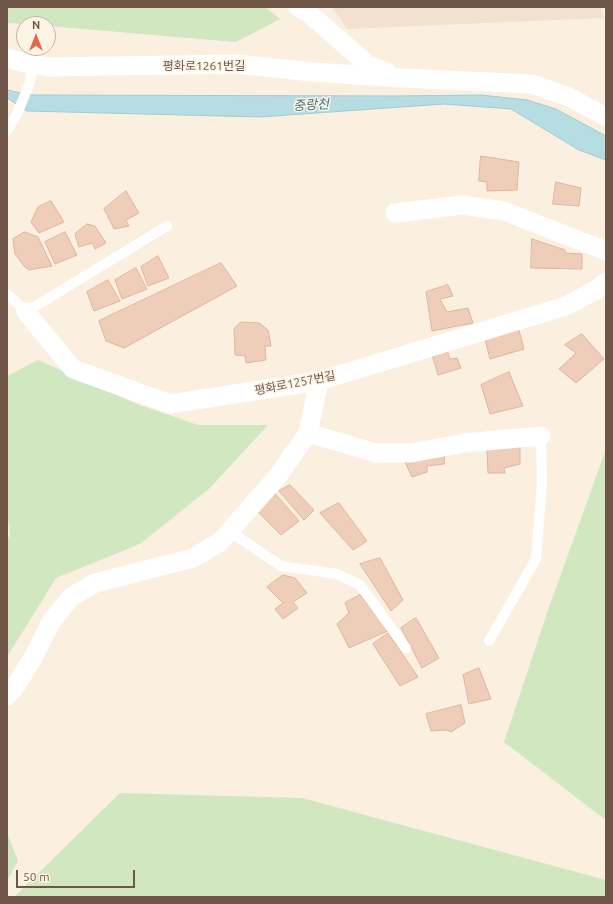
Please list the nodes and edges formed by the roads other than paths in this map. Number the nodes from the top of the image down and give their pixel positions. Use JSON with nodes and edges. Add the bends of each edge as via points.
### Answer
{"nodes":[{"id":1,"x":298,"y":7,"type":"edge"},
{"id":2,"x":7,"y":58,"type":"edge"},
{"id":3,"x":34,"y":64,"type":"junction"},
{"id":4,"x":402,"y":78,"type":"junction"},
{"id":5,"x":606,"y":117,"type":"edge"},
{"id":6,"x":7,"y":131,"type":"edge"},
{"id":7,"x":395,"y":213,"type":"dead end"},
{"id":8,"x":167,"y":226,"type":"dead end"},
{"id":9,"x":606,"y":251,"type":"edge"},
{"id":10,"x":606,"y":282,"type":"edge"},
{"id":11,"x":7,"y":294,"type":"edge"},
{"id":12,"x":26,"y":312,"type":"junction"},
{"id":13,"x":319,"y":381,"type":"junction"},
{"id":14,"x":308,"y":433,"type":"junction"},
{"id":15,"x":541,"y":436,"type":"joint"},
{"id":16,"x":229,"y":531,"type":"junction"},
{"id":17,"x":489,"y":641,"type":"dead end"},
{"id":18,"x":406,"y":648,"type":"dead end"},
{"id":19,"x":7,"y":696,"type":"edge"}],
"edges":[{"from":1,"to":4,"type":"street","name":"평화로1261번길","via":[[368,65]]},
{"from":2,"to":3,"type":"street","name":"평화로1261번길"},
{"from":3,"to":4,"type":"street","name":"평화로1261번길","via":[[49,67],[236,64]]},
{"from":3,"to":6,"type":"lane","via":[[29,85]]},
{"from":4,"to":5,"type":"street","name":"평화로1261번길","via":[[532,84],[569,98]]},
{"from":7,"to":9,"type":"street","via":[[462,205],[504,211]]},
{"from":8,"to":12,"type":"lane"},
{"from":10,"to":13,"type":"street","name":"평화로1257번길","via":[[566,306]]},
{"from":11,"to":12,"type":"lane","name":"평화로1257번길"},
{"from":12,"to":13,"type":"street","name":"평화로1257번길","via":[[73,369],[170,404]]},
{"from":13,"to":14,"type":"street"},
{"from":14,"to":15,"type":"street","via":[[376,453],[411,452],[465,443]]},
{"from":14,"to":16,"type":"street","via":[[278,476]]},
{"from":15,"to":17,"type":"lane","via":[[542,483],[536,559]]},
{"from":16,"to":18,"type":"lane","via":[[281,566],[337,574],[360,585]]},
{"from":16,"to":19,"type":"street","via":[[220,542],[194,558],[95,583],[71,597],[51,622],[34,656]]}]}
